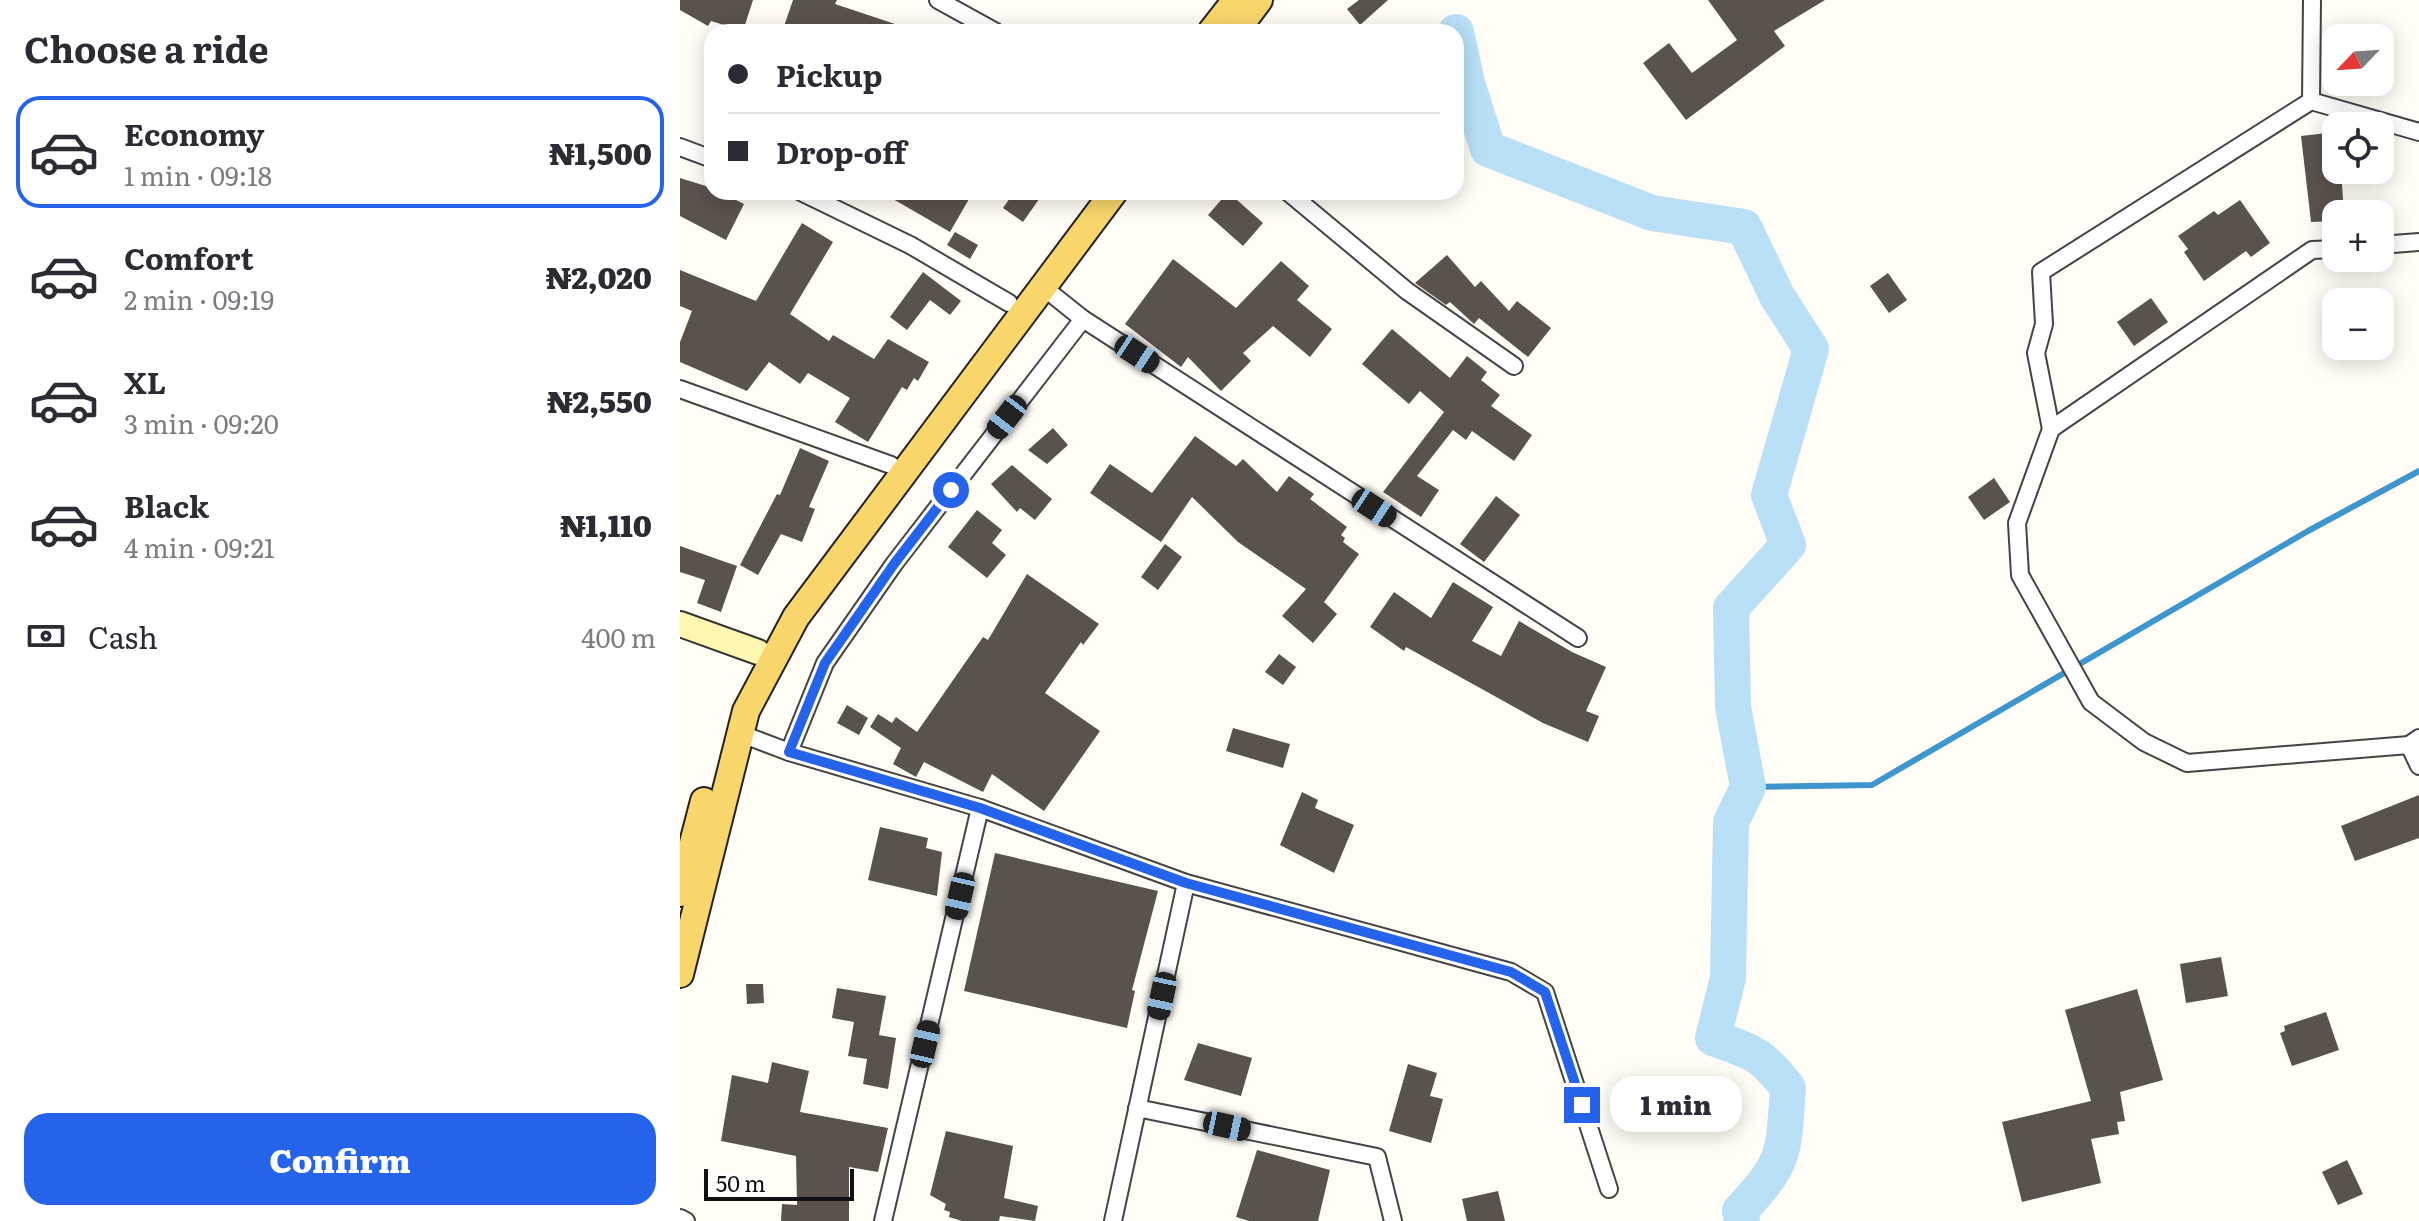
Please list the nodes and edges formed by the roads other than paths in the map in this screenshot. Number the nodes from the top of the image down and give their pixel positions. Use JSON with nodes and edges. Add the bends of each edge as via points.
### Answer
{"nodes":[{"id":1,"x":938,"y":0,"type":"edge"},
{"id":2,"x":1236,"y":0,"type":"edge"},
{"id":3,"x":1259,"y":0,"type":"edge"},
{"id":4,"x":2312,"y":0,"type":"edge"},
{"id":5,"x":982,"y":24,"type":"edge"},
{"id":6,"x":1217,"y":24,"type":"edge"},
{"id":7,"x":1241,"y":24,"type":"edge"},
{"id":8,"x":2311,"y":101,"type":"junction"},
{"id":9,"x":2419,"y":132,"type":"edge"},
{"id":10,"x":680,"y":147,"type":"edge"},
{"id":11,"x":704,"y":156,"type":"edge"},
{"id":12,"x":817,"y":200,"type":"edge"},
{"id":13,"x":1086,"y":200,"type":"edge"},
{"id":14,"x":1108,"y":200,"type":"edge"},
{"id":15,"x":1298,"y":200,"type":"edge"},
{"id":16,"x":2419,"y":242,"type":"edge"},
{"id":17,"x":2394,"y":244,"type":"edge"},
{"id":18,"x":2322,"y":250,"type":"edge"},
{"id":19,"x":1043,"y":287,"type":"junction"},
{"id":20,"x":1009,"y":303,"type":"junction"},
{"id":21,"x":1083,"y":319,"type":"junction"},
{"id":22,"x":1514,"y":366,"type":"dead end"},
{"id":23,"x":680,"y":389,"type":"edge"},
{"id":24,"x":2051,"y":429,"type":"junction"},
{"id":25,"x":891,"y":465,"type":"junction"},
{"id":26,"x":680,"y":624,"type":"edge"},
{"id":27,"x":1578,"y":638,"type":"dead end"},
{"id":28,"x":758,"y":652,"type":"junction"},
{"id":29,"x":739,"y":733,"type":"junction"},
{"id":30,"x":2414,"y":742,"type":"edge"},
{"id":31,"x":789,"y":752,"type":"junction"},
{"id":32,"x":2419,"y":766,"type":"edge"},
{"id":33,"x":980,"y":808,"type":"junction"},
{"id":34,"x":684,"y":854,"type":"edge"},
{"id":35,"x":1186,"y":883,"type":"junction"},
{"id":36,"x":680,"y":893,"type":"edge"},
{"id":37,"x":680,"y":974,"type":"edge"},
{"id":38,"x":1137,"y":1108,"type":"junction"},
{"id":39,"x":1609,"y":1189,"type":"dead end"},
{"id":40,"x":680,"y":1218,"type":"edge"},
{"id":41,"x":686,"y":1221,"type":"edge"},
{"id":42,"x":883,"y":1221,"type":"edge"},
{"id":43,"x":1113,"y":1221,"type":"edge"},
{"id":44,"x":1393,"y":1221,"type":"edge"}],
"edges":[{"from":1,"to":5,"type":"street"},
{"from":2,"to":6,"type":"main road"},
{"from":3,"to":7,"type":"main road"},
{"from":4,"to":8,"type":"street"},
{"from":8,"to":9,"type":"street"},
{"from":8,"to":24,"type":"street","via":[[2041,272],[2044,324],[2036,353]]},
{"from":10,"to":11,"type":"street"},
{"from":12,"to":20,"type":"street","via":[[910,245]]},
{"from":13,"to":20,"type":"main road"},
{"from":14,"to":19,"type":"main road"},
{"from":15,"to":22,"type":"street","via":[[1407,291]]},
{"from":16,"to":17,"type":"street"},
{"from":18,"to":24,"type":"street","via":[[2312,250]]},
{"from":19,"to":21,"type":"street"},
{"from":19,"to":29,"type":"main road","via":[[796,617]]},
{"from":20,"to":25,"type":"main road"},
{"from":21,"to":27,"type":"street"},
{"from":21,"to":31,"type":"street","via":[[894,564],[825,663]]},
{"from":23,"to":25,"type":"street"},
{"from":24,"to":30,"type":"street","via":[[2017,523],[2020,575],[2091,702],[2144,742],[2187,763]]},
{"from":25,"to":28,"type":"main road"},
{"from":26,"to":28,"type":"street"},
{"from":28,"to":34,"type":"main road","via":[[727,719]]},
{"from":29,"to":31,"type":"street"},
{"from":29,"to":37,"type":"main road"},
{"from":30,"to":32,"type":"street"},
{"from":31,"to":33,"type":"street"},
{"from":33,"to":35,"type":"street"},
{"from":33,"to":42,"type":"street"},
{"from":34,"to":36,"type":"main road"},
{"from":35,"to":38,"type":"street"},
{"from":35,"to":39,"type":"street","via":[[1511,972],[1545,992]]},
{"from":38,"to":43,"type":"street"},
{"from":38,"to":44,"type":"street","via":[[1377,1157]]},
{"from":40,"to":41,"type":"street"}]}
